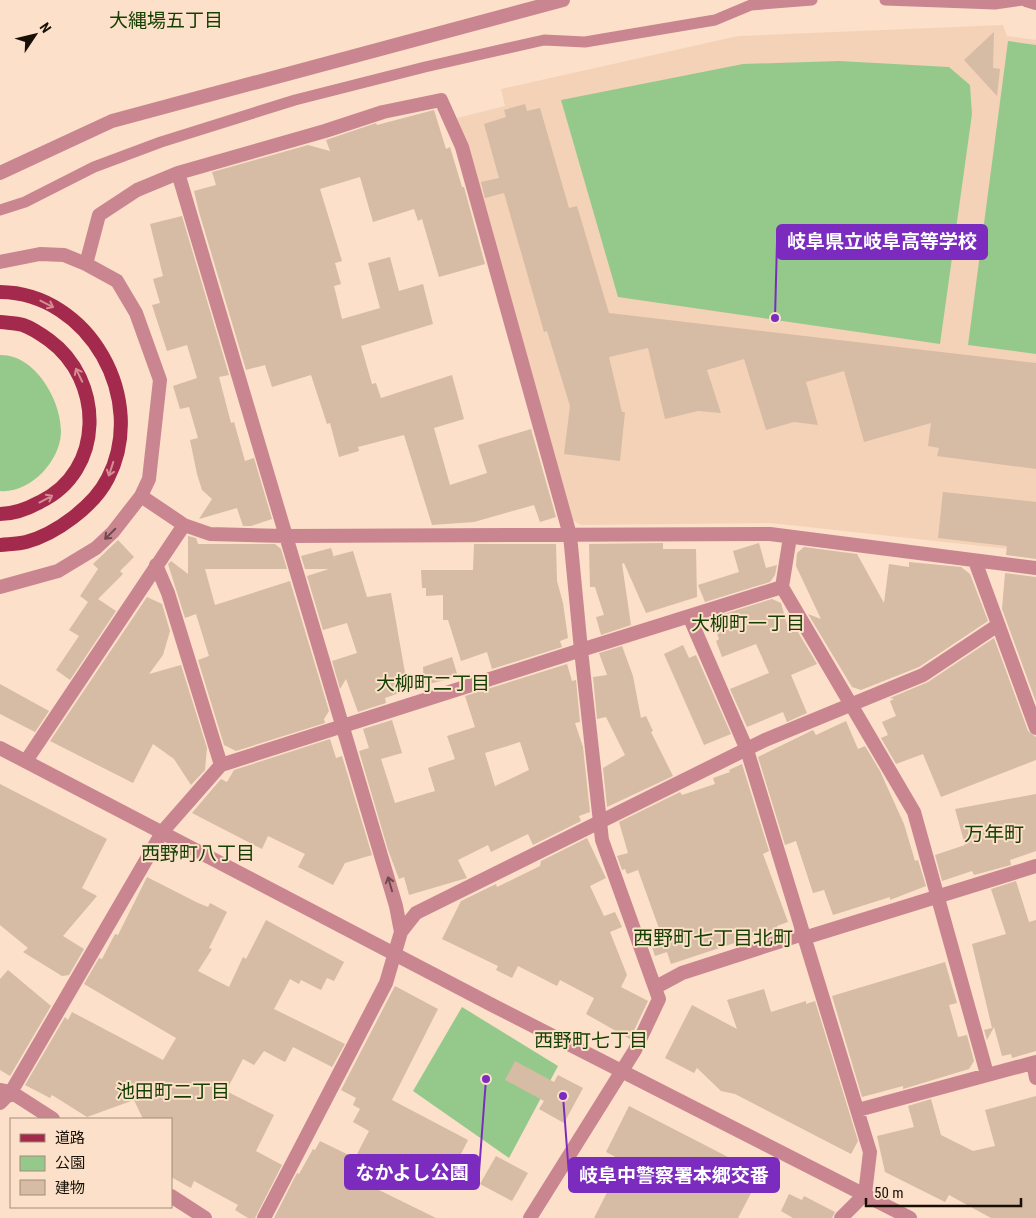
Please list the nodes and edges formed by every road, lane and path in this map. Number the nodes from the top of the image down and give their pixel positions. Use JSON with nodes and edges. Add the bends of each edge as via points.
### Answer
{"nodes":[{"id":1,"x":562,"y":0,"type":"edge"},
{"id":2,"x":812,"y":0,"type":"edge"},
{"id":3,"x":886,"y":0,"type":"edge"},
{"id":4,"x":1025,"y":0,"type":"edge"},
{"id":5,"x":1036,"y":3,"type":"edge"},
{"id":6,"x":0,"y":173,"type":"edge"},
{"id":7,"x":178,"y":173,"type":"junction"},
{"id":8,"x":0,"y":210,"type":"edge"},
{"id":9,"x":0,"y":262,"type":"edge"},
{"id":10,"x":86,"y":264,"type":"junction"},
{"id":11,"x":0,"y":292,"type":"edge"},
{"id":12,"x":0,"y":322,"type":"edge"},
{"id":13,"x":141,"y":496,"type":"junction"},
{"id":14,"x":0,"y":514,"type":"edge"},
{"id":15,"x":184,"y":525,"type":"junction"},
{"id":16,"x":570,"y":535,"type":"junction"},
{"id":17,"x":286,"y":536,"type":"junction"},
{"id":18,"x":790,"y":537,"type":"junction"},
{"id":19,"x":0,"y":545,"type":"edge"},
{"id":20,"x":975,"y":561,"type":"junction"},
{"id":21,"x":156,"y":565,"type":"junction"},
{"id":22,"x":1036,"y":568,"type":"edge"},
{"id":23,"x":782,"y":586,"type":"junction"},
{"id":24,"x":0,"y":587,"type":"edge"},
{"id":25,"x":689,"y":616,"type":"junction"},
{"id":26,"x":998,"y":625,"type":"junction"},
{"id":27,"x":581,"y":650,"type":"junction"},
{"id":28,"x":853,"y":705,"type":"junction"},
{"id":29,"x":343,"y":725,"type":"junction"},
{"id":30,"x":1036,"y":728,"type":"edge"},
{"id":31,"x":0,"y":748,"type":"edge"},
{"id":32,"x":747,"y":750,"type":"junction"},
{"id":33,"x":26,"y":761,"type":"junction"},
{"id":34,"x":221,"y":765,"type":"junction"},
{"id":35,"x":599,"y":822,"type":"junction"},
{"id":36,"x":163,"y":831,"type":"junction"},
{"id":37,"x":1036,"y":866,"type":"edge"},
{"id":38,"x":936,"y":897,"type":"junction"},
{"id":39,"x":401,"y":932,"type":"junction"},
{"id":40,"x":804,"y":936,"type":"junction"},
{"id":41,"x":395,"y":953,"type":"junction"},
{"id":42,"x":656,"y":986,"type":"junction"},
{"id":43,"x":1034,"y":1062,"type":"edge"},
{"id":44,"x":621,"y":1069,"type":"junction"},
{"id":45,"x":987,"y":1074,"type":"junction"},
{"id":46,"x":1036,"y":1078,"type":"edge"},
{"id":47,"x":5,"y":1091,"type":"edge"},
{"id":48,"x":0,"y":1103,"type":"edge"},
{"id":49,"x":858,"y":1110,"type":"junction"},
{"id":50,"x":50,"y":1118,"type":"edge"},
{"id":51,"x":864,"y":1194,"type":"junction"},
{"id":52,"x":172,"y":1197,"type":"edge"},
{"id":53,"x":205,"y":1218,"type":"edge"},
{"id":54,"x":264,"y":1218,"type":"edge"},
{"id":55,"x":530,"y":1218,"type":"edge"},
{"id":56,"x":841,"y":1218,"type":"edge"},
{"id":57,"x":910,"y":1218,"type":"edge"}],
"edges":[{"from":1,"to":6,"type":"street","via":[[112,121]]},
{"from":2,"to":8,"type":"lane","via":[[751,5],[715,20],[585,42],[544,40],[295,100],[161,142],[94,167],[26,202]]},
{"from":3,"to":4,"type":"lane","via":[[995,4]]},
{"from":4,"to":5,"type":"street"},
{"from":7,"to":10,"type":"street","via":[[137,190],[99,215]]},
{"from":7,"to":16,"type":"street","via":[[383,112],[441,100],[462,147]]},
{"from":7,"to":17,"type":"street"},
{"from":9,"to":10,"type":"street","via":[[40,254],[64,255]]},
{"from":10,"to":13,"type":"street","via":[[117,281],[136,313],[160,380],[149,479]]},
{"from":11,"to":19,"type":"main road","one_way":true,"via":[[36,298],[63,312],[86,330],[105,358],[117,393],[121,422],[118,449],[108,479],[92,499],[51,533],[26,542]]},
{"from":14,"to":12,"type":"main road","one_way":true,"via":[[43,501],[72,479],[88,445],[91,421],[79,373],[63,350],[24,325]]},
{"from":13,"to":15,"type":"street"},
{"from":13,"to":24,"type":"street","one_way":true,"via":[[96,548],[58,571]]},
{"from":15,"to":17,"type":"street","via":[[210,534]]},
{"from":15,"to":21,"type":"street"},
{"from":16,"to":17,"type":"street"},
{"from":16,"to":18,"type":"street","via":[[770,534]]},
{"from":16,"to":27,"type":"street"},
{"from":17,"to":29,"type":"street"},
{"from":18,"to":20,"type":"street"},
{"from":18,"to":23,"type":"street"},
{"from":20,"to":22,"type":"street"},
{"from":20,"to":26,"type":"street"},
{"from":21,"to":33,"type":"street"},
{"from":21,"to":34,"type":"street","via":[[168,593]]},
{"from":23,"to":25,"type":"street"},
{"from":23,"to":28,"type":"street"},
{"from":25,"to":27,"type":"street"},
{"from":25,"to":32,"type":"street"},
{"from":26,"to":28,"type":"street","via":[[923,675]]},
{"from":26,"to":30,"type":"street"},
{"from":27,"to":29,"type":"street"},
{"from":27,"to":35,"type":"street"},
{"from":28,"to":32,"type":"street"},
{"from":28,"to":38,"type":"street","via":[[914,812]]},
{"from":29,"to":34,"type":"street"},
{"from":39,"to":29,"type":"street","one_way":true},
{"from":31,"to":33,"type":"street"},
{"from":32,"to":35,"type":"street"},
{"from":32,"to":40,"type":"street"},
{"from":33,"to":36,"type":"street"},
{"from":34,"to":36,"type":"street"},
{"from":35,"to":39,"type":"street","via":[[416,913]]},
{"from":35,"to":42,"type":"street","via":[[602,840]]},
{"from":36,"to":41,"type":"street"},
{"from":36,"to":47,"type":"street"},
{"from":37,"to":38,"type":"street"},
{"from":38,"to":40,"type":"street"},
{"from":38,"to":45,"type":"street"},
{"from":39,"to":41,"type":"street"},
{"from":40,"to":42,"type":"street","via":[[682,972]]},
{"from":40,"to":49,"type":"street"},
{"from":41,"to":44,"type":"street"},
{"from":41,"to":54,"type":"street","via":[[386,983]]},
{"from":42,"to":44,"type":"street","via":[[659,999],[635,1050]]},
{"from":43,"to":45,"type":"street"},
{"from":43,"to":46,"type":"street"},
{"from":44,"to":51,"type":"street"},
{"from":44,"to":55,"type":"street"},
{"from":45,"to":49,"type":"street"},
{"from":47,"to":48,"type":"street"},
{"from":47,"to":50,"type":"street"},
{"from":49,"to":51,"type":"street","via":[[870,1152]]},
{"from":51,"to":56,"type":"street"},
{"from":51,"to":57,"type":"street"},
{"from":52,"to":53,"type":"street"}]}
